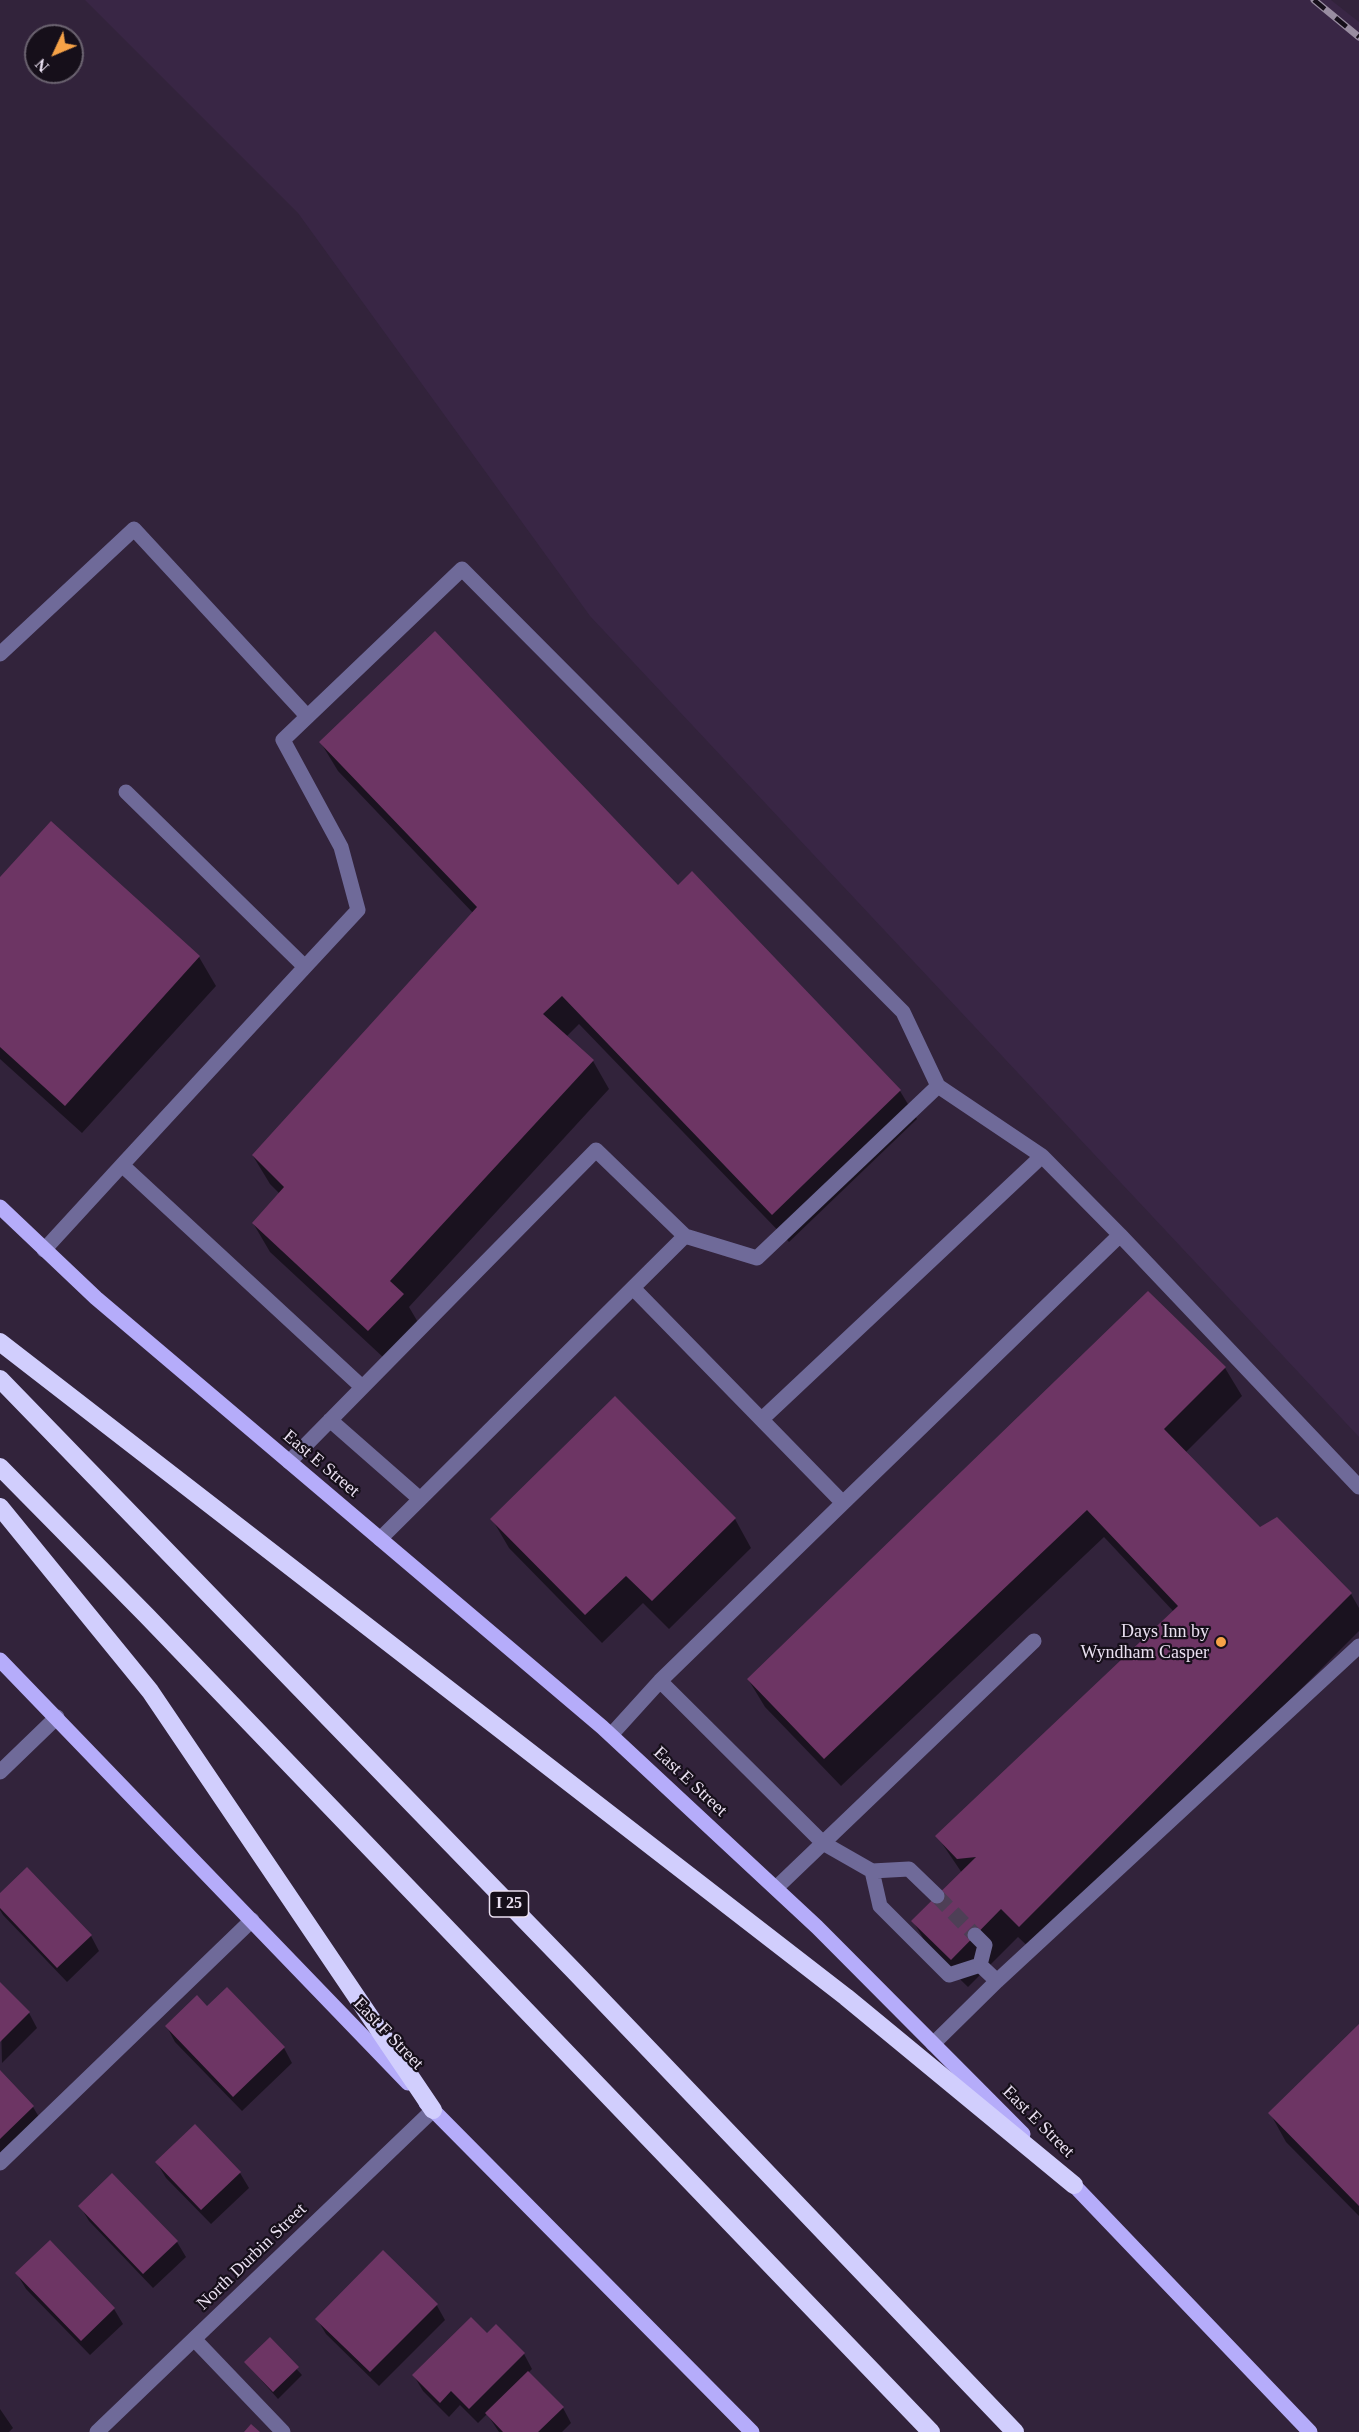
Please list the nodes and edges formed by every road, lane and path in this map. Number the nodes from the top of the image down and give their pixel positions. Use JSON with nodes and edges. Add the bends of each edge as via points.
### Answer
{"nodes":[{"id":1,"x":0,"y":654,"type":"edge"},
{"id":2,"x":307,"y":716,"type":"junction"},
{"id":3,"x":126,"y":792,"type":"dead end"},
{"id":4,"x":305,"y":968,"type":"junction"},
{"id":5,"x":938,"y":1086,"type":"junction"},
{"id":6,"x":1042,"y":1156,"type":"junction"},
{"id":7,"x":122,"y":1165,"type":"junction"},
{"id":8,"x":0,"y":1207,"type":"edge"},
{"id":9,"x":1120,"y":1234,"type":"junction"},
{"id":10,"x":685,"y":1236,"type":"junction"},
{"id":11,"x":44,"y":1250,"type":"junction"},
{"id":12,"x":633,"y":1288,"type":"junction"},
{"id":13,"x":0,"y":1342,"type":"edge"},
{"id":14,"x":0,"y":1380,"type":"edge"},
{"id":15,"x":362,"y":1387,"type":"junction"},
{"id":16,"x":762,"y":1419,"type":"junction"},
{"id":17,"x":330,"y":1420,"type":"junction"},
{"id":18,"x":290,"y":1462,"type":"junction"},
{"id":19,"x":0,"y":1467,"type":"edge"},
{"id":20,"x":1359,"y":1487,"type":"edge"},
{"id":21,"x":420,"y":1499,"type":"junction"},
{"id":22,"x":843,"y":1503,"type":"junction"},
{"id":23,"x":0,"y":1507,"type":"edge"},
{"id":24,"x":380,"y":1539,"type":"junction"},
{"id":25,"x":1034,"y":1641,"type":"dead end"},
{"id":26,"x":1359,"y":1646,"type":"edge"},
{"id":27,"x":0,"y":1660,"type":"edge"},
{"id":28,"x":660,"y":1681,"type":"junction"},
{"id":29,"x":57,"y":1717,"type":"junction"},
{"id":30,"x":611,"y":1735,"type":"junction"},
{"id":31,"x":0,"y":1772,"type":"edge"},
{"id":32,"x":823,"y":1843,"type":"junction"},
{"id":33,"x":872,"y":1871,"type":"junction"},
{"id":34,"x":776,"y":1888,"type":"junction"},
{"id":35,"x":937,"y":1896,"type":"tunnel mouth"},
{"id":36,"x":252,"y":1920,"type":"junction"},
{"id":37,"x":975,"y":1935,"type":"tunnel mouth"},
{"id":38,"x":980,"y":1965,"type":"junction"},
{"id":39,"x":997,"y":1981,"type":"junction"},
{"id":40,"x":933,"y":2044,"type":"junction"},
{"id":41,"x":433,"y":2110,"type":"junction"},
{"id":42,"x":0,"y":2163,"type":"edge"},
{"id":43,"x":1074,"y":2185,"type":"junction"},
{"id":44,"x":194,"y":2339,"type":"junction"},
{"id":45,"x":98,"y":2432,"type":"edge"},
{"id":46,"x":283,"y":2432,"type":"edge"},
{"id":47,"x":752,"y":2432,"type":"edge"},
{"id":48,"x":931,"y":2432,"type":"edge"},
{"id":49,"x":1015,"y":2432,"type":"edge"},
{"id":50,"x":1310,"y":2432,"type":"edge"}],
"edges":[{"from":1,"to":2,"type":"street","via":[[134,529]]},
{"from":2,"to":4,"type":"street","via":[[282,740],[341,847],[358,910]]},
{"from":2,"to":5,"type":"street","via":[[462,569],[903,1012]]},
{"from":3,"to":4,"type":"street"},
{"from":4,"to":7,"type":"street"},
{"from":5,"to":6,"type":"street"},
{"from":5,"to":10,"type":"street","via":[[757,1258]]},
{"from":6,"to":9,"type":"street"},
{"from":6,"to":16,"type":"street"},
{"from":7,"to":11,"type":"street"},
{"from":7,"to":15,"type":"street"},
{"from":8,"to":11,"type":"main road","name":"East E Street"},
{"from":9,"to":20,"type":"street"},
{"from":9,"to":22,"type":"street"},
{"from":10,"to":12,"type":"street"},
{"from":10,"to":15,"type":"street","via":[[596,1150]]},
{"from":11,"to":18,"type":"main road","name":"East E Street","via":[[96,1299]]},
{"from":12,"to":16,"type":"street"},
{"from":12,"to":21,"type":"street"},
{"from":13,"to":43,"type":"highway","via":[[837,1990]]},
{"from":14,"to":49,"type":"highway","number":"I 25","via":[[567,1963]]},
{"from":15,"to":17,"type":"street"},
{"from":16,"to":22,"type":"street"},
{"from":17,"to":18,"type":"street"},
{"from":17,"to":21,"type":"street"},
{"from":18,"to":24,"type":"main road","name":"East E Street"},
{"from":19,"to":48,"type":"highway"},
{"from":21,"to":24,"type":"street"},
{"from":22,"to":28,"type":"street"},
{"from":23,"to":41,"type":"highway","via":[[150,1691]]},
{"from":24,"to":30,"type":"main road","name":"East E Street"},
{"from":25,"to":32,"type":"street"},
{"from":26,"to":39,"type":"street"},
{"from":27,"to":29,"type":"main road","name":"East F Street"},
{"from":28,"to":30,"type":"street"},
{"from":28,"to":32,"type":"street"},
{"from":29,"to":31,"type":"street"},
{"from":29,"to":36,"type":"main road","name":"East F Street"},
{"from":30,"to":34,"type":"main road","name":"East E Street"},
{"from":32,"to":33,"type":"street"},
{"from":32,"to":34,"type":"street"},
{"from":33,"to":35,"type":"street","via":[[909,1869]]},
{"from":33,"to":38,"type":"street","via":[[880,1906],[949,1974]]},
{"from":34,"to":40,"type":"main road","name":"East E Street"},
{"from":36,"to":41,"type":"main road","name":"East F Street"},
{"from":36,"to":42,"type":"street"},
{"from":37,"to":38,"type":"street","via":[[985,1945]]},
{"from":38,"to":39,"type":"street"},
{"from":39,"to":40,"type":"street"},
{"from":40,"to":43,"type":"main road","name":"East E Street"},
{"from":41,"to":44,"type":"street","name":"North Durbin Street"},
{"from":41,"to":47,"type":"main road","name":"East F Street"},
{"from":43,"to":50,"type":"main road","name":"East E Street"},
{"from":44,"to":45,"type":"street","name":"North Durbin Street"},
{"from":44,"to":46,"type":"street"}]}
